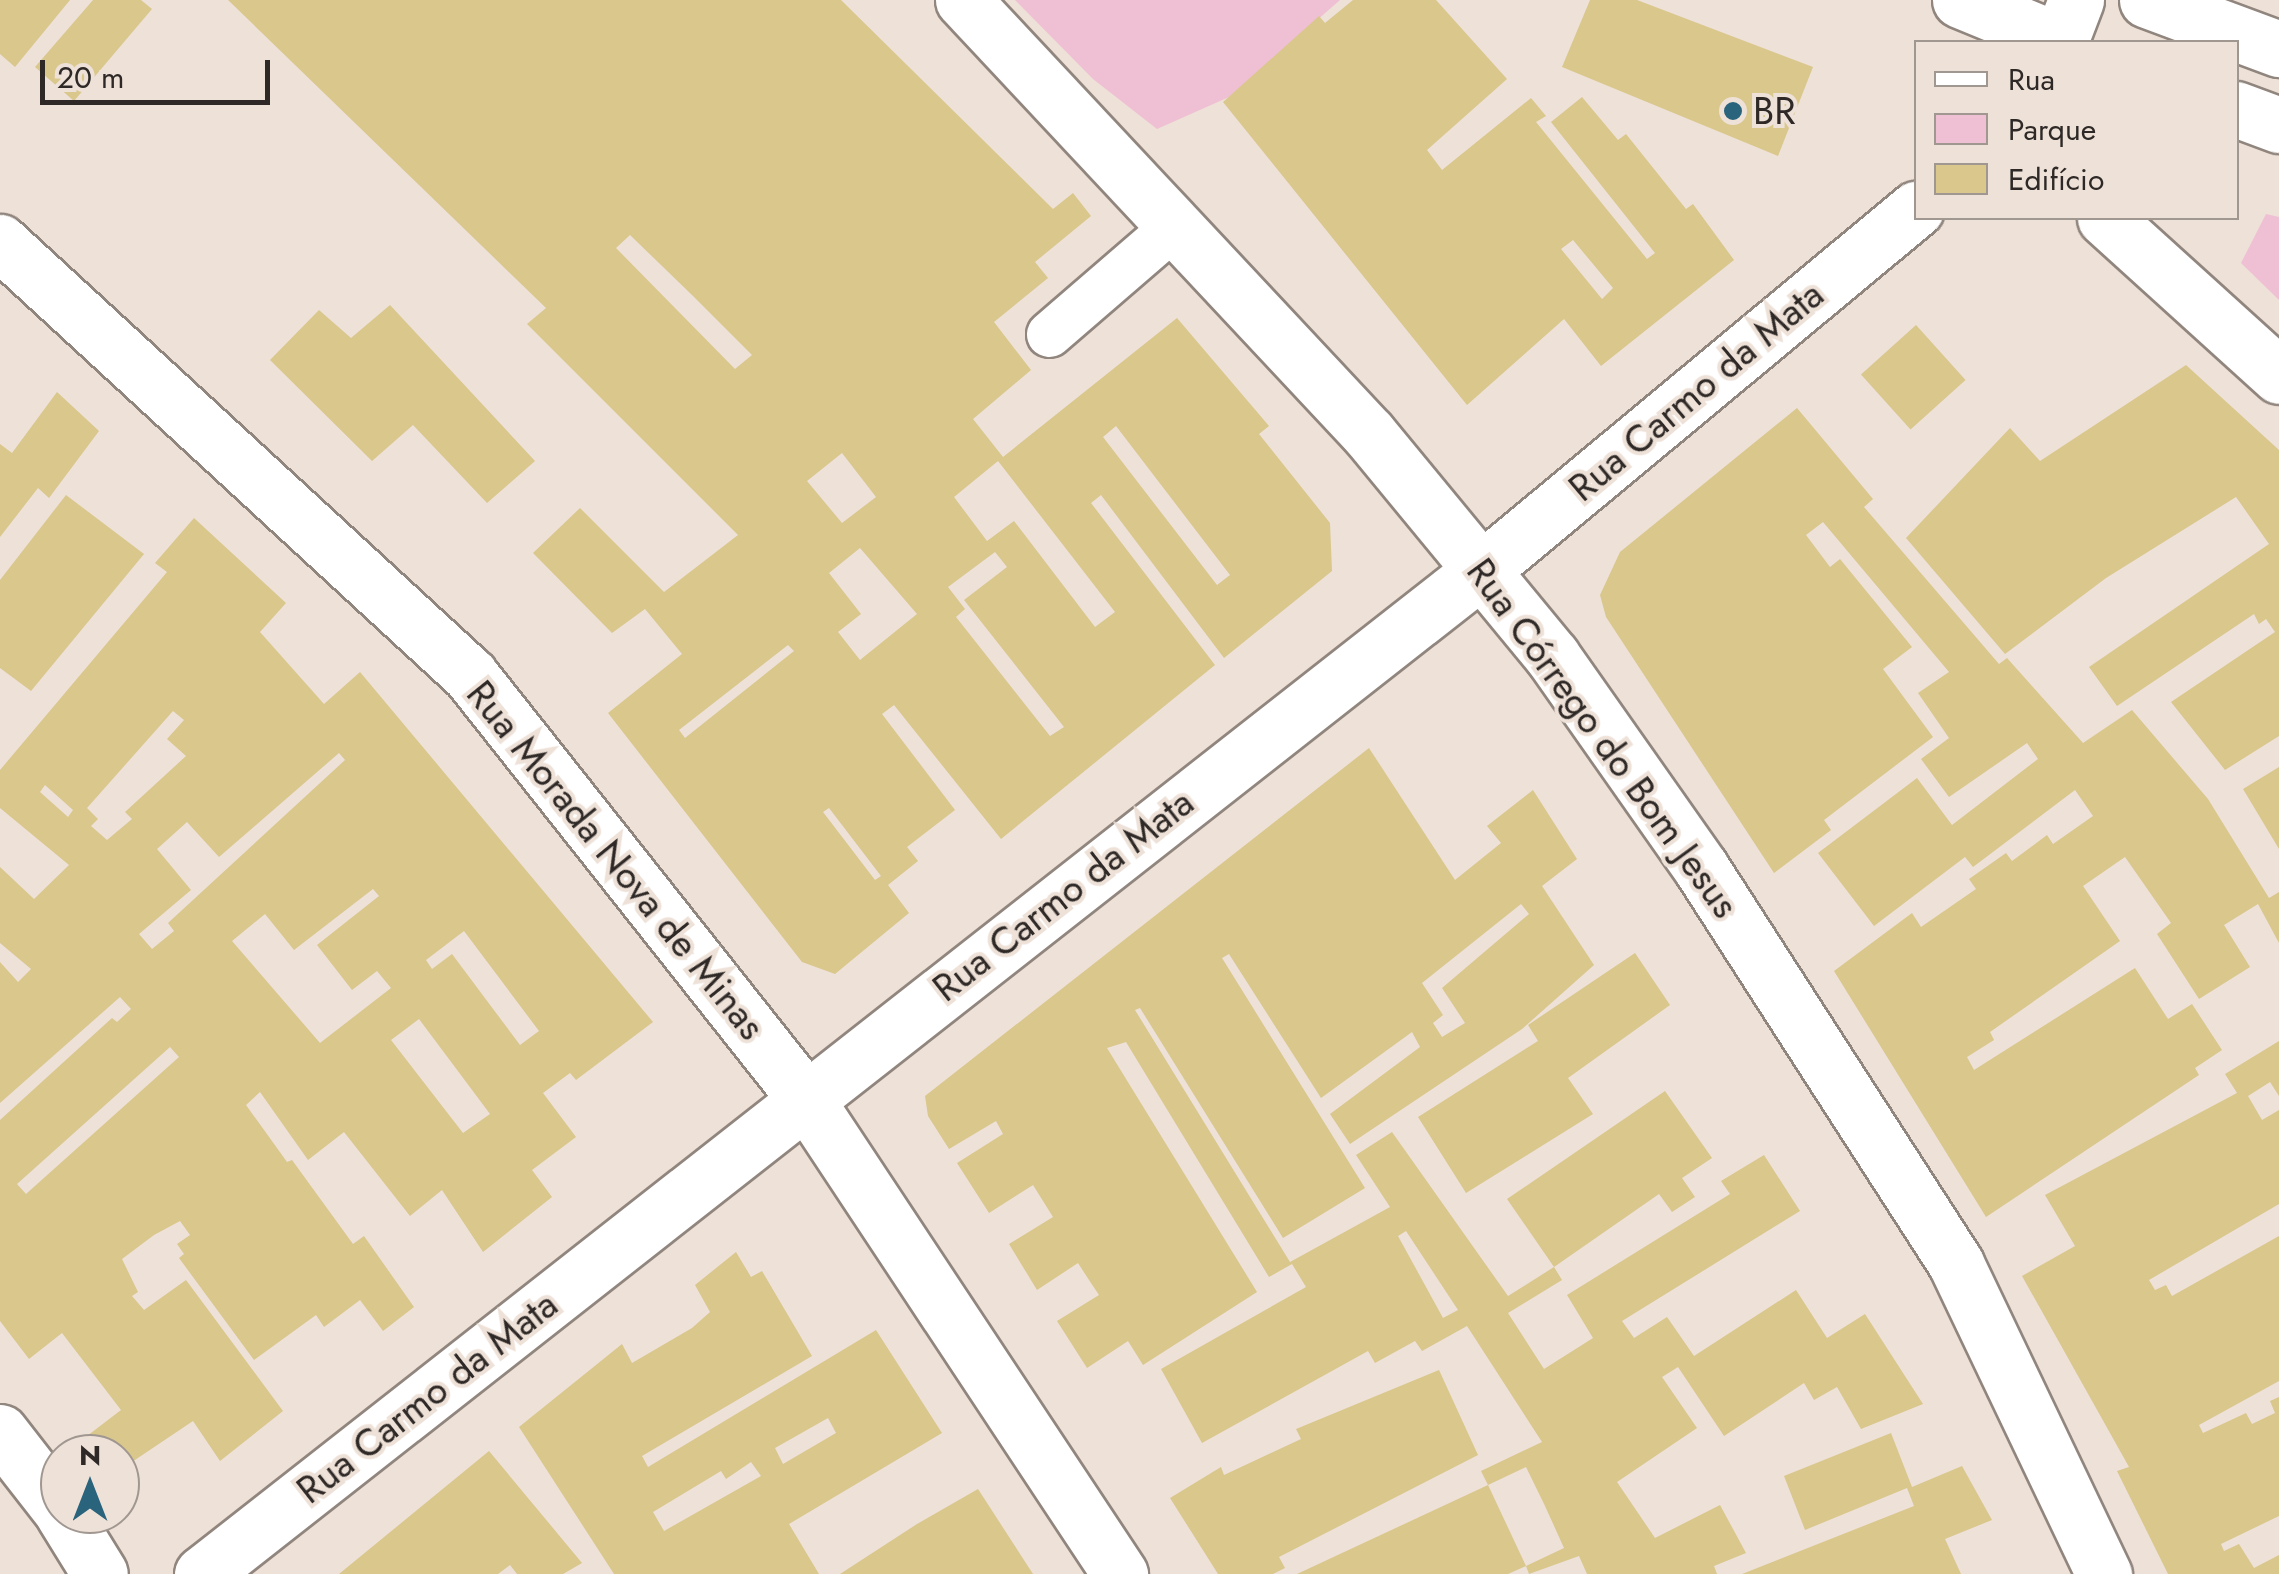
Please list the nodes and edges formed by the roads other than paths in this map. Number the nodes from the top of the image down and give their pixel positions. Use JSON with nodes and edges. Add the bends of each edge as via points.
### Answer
{"nodes":[{"id":1,"x":963,"y":0,"type":"edge"},
{"id":2,"x":1960,"y":0,"type":"edge"},
{"id":3,"x":2076,"y":0,"type":"edge"},
{"id":4,"x":2147,"y":0,"type":"edge"},
{"id":5,"x":2056,"y":40,"type":"edge"},
{"id":6,"x":2062,"y":40,"type":"edge"},
{"id":7,"x":2279,"y":49,"type":"edge"},
{"id":8,"x":2239,"y":110,"type":"edge"},
{"id":9,"x":2279,"y":126,"type":"edge"},
{"id":10,"x":1914,"y":211,"type":"edge"},
{"id":11,"x":2107,"y":220,"type":"edge"},
{"id":12,"x":1174,"y":226,"type":"junction"},
{"id":13,"x":0,"y":242,"type":"edge"},
{"id":14,"x":1049,"y":334,"type":"dead end"},
{"id":15,"x":2279,"y":376,"type":"edge"},
{"id":16,"x":1484,"y":568,"type":"junction"},
{"id":17,"x":805,"y":1098,"type":"junction"},
{"id":18,"x":0,"y":1432,"type":"edge"},
{"id":19,"x":40,"y":1484,"type":"edge"},
{"id":20,"x":75,"y":1534,"type":"edge"},
{"id":21,"x":100,"y":1574,"type":"edge"},
{"id":22,"x":202,"y":1574,"type":"edge"},
{"id":23,"x":1120,"y":1574,"type":"edge"},
{"id":24,"x":2104,"y":1574,"type":"edge"}],
"edges":[{"from":1,"to":12,"type":"street","name":"Rua Córrego do Bom Jesus"},
{"from":2,"to":5,"type":"street"},
{"from":3,"to":6,"type":"street"},
{"from":4,"to":7,"type":"street"},
{"from":8,"to":9,"type":"street"},
{"from":10,"to":16,"type":"street","name":"Rua Carmo da Mata"},
{"from":11,"to":15,"type":"street"},
{"from":12,"to":14,"type":"lane"},
{"from":12,"to":16,"type":"street","name":"Rua Córrego do Bom Jesus"},
{"from":13,"to":17,"type":"street","name":"Rua Morada Nova de Minas","via":[[470,676]]},
{"from":16,"to":17,"type":"street","name":"Rua Carmo da Mata"},
{"from":16,"to":24,"type":"street","name":"Rua Córrego do Bom Jesus","via":[[1701,868],[1956,1264]]},
{"from":17,"to":22,"type":"street","name":"Rua Carmo da Mata"},
{"from":17,"to":23,"type":"street","name":"Rua Morada Nova de Minas"},
{"from":18,"to":19,"type":"street"},
{"from":20,"to":21,"type":"street"}]}
